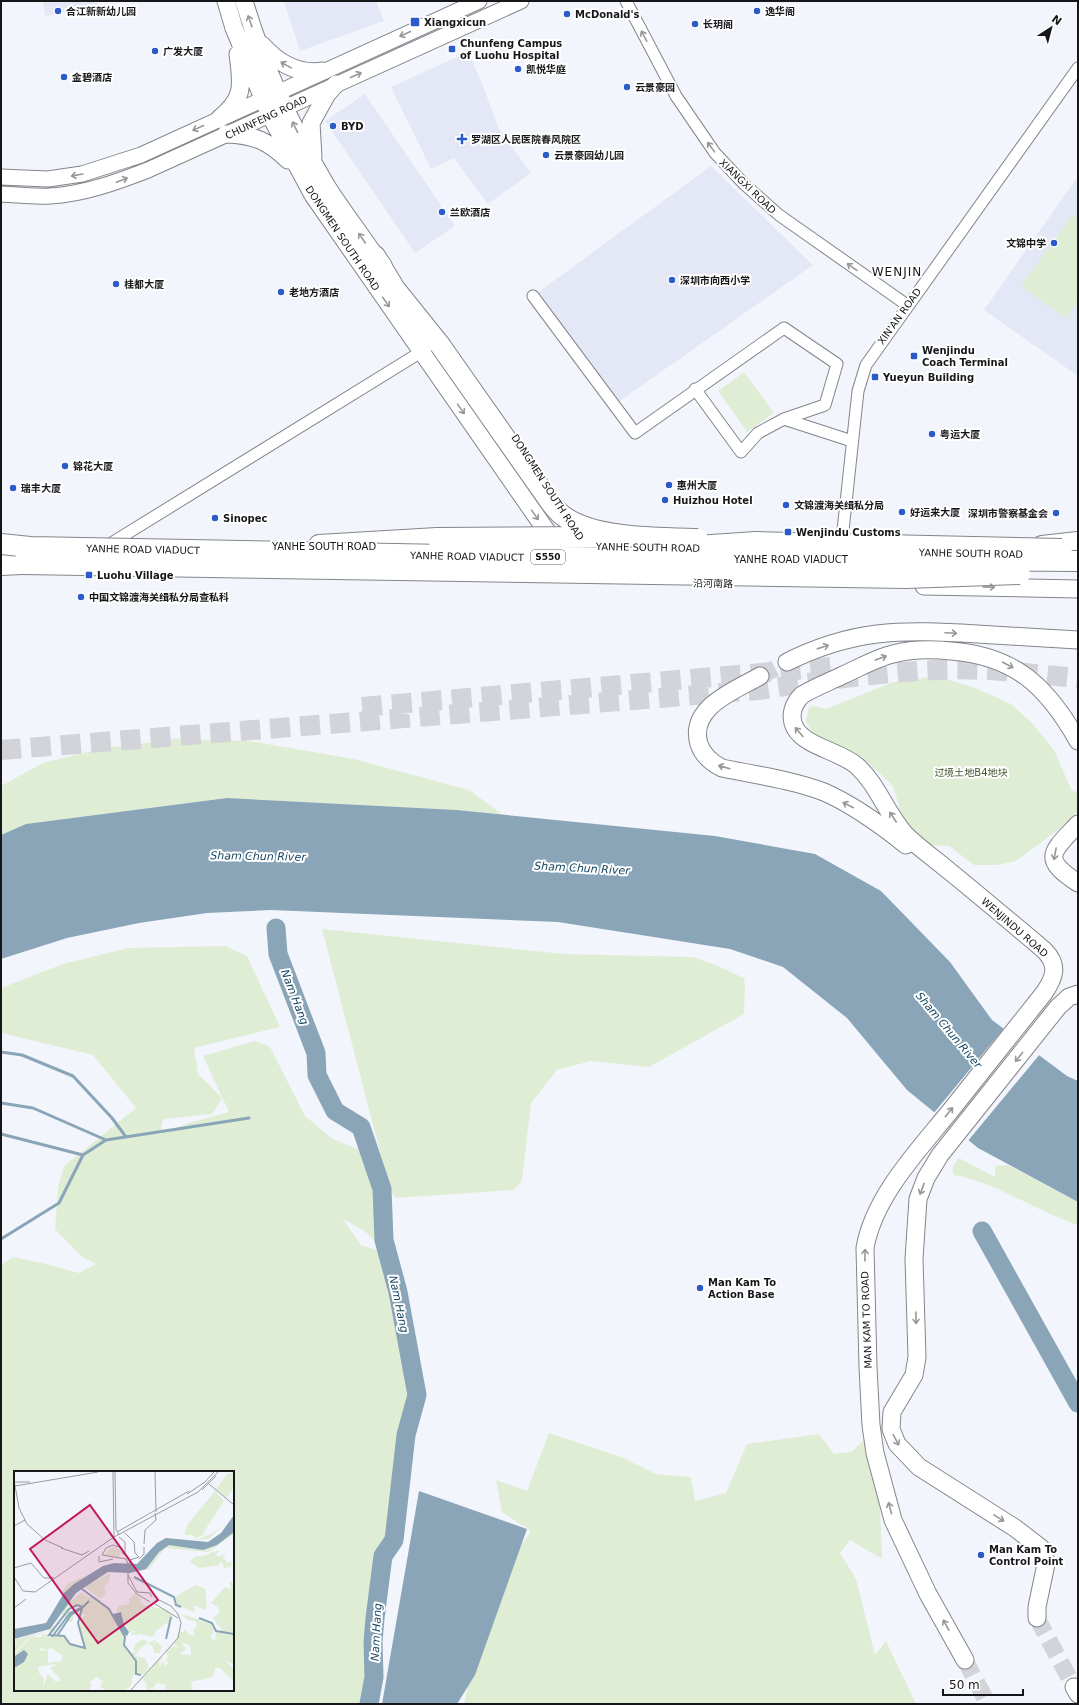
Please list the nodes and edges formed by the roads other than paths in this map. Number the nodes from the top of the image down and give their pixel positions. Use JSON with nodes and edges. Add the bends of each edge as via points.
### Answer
{"nodes":[{"id":1,"x":226,"y":1,"type":"edge"},
{"id":2,"x":244,"y":1,"type":"edge"},
{"id":3,"x":479,"y":1,"type":"edge"},
{"id":4,"x":521,"y":1,"type":"edge"},
{"id":5,"x":626,"y":1,"type":"edge"},
{"id":6,"x":234,"y":28,"type":"junction"},
{"id":7,"x":258,"y":40,"type":"junction"},
{"id":8,"x":1078,"y":68,"type":"edge"},
{"id":9,"x":323,"y":71,"type":"junction"},
{"id":10,"x":336,"y":84,"type":"junction"},
{"id":11,"x":278,"y":92,"type":"junction"},
{"id":12,"x":263,"y":99,"type":"junction"},
{"id":13,"x":286,"y":107,"type":"junction"},
{"id":14,"x":270,"y":115,"type":"junction"},
{"id":15,"x":219,"y":119,"type":"junction"},
{"id":16,"x":226,"y":134,"type":"junction"},
{"id":17,"x":313,"y":161,"type":"junction"},
{"id":18,"x":298,"y":170,"type":"junction"},
{"id":19,"x":1,"y":177,"type":"edge"},
{"id":20,"x":1,"y":194,"type":"edge"},
{"id":21,"x":375,"y":256,"type":"junction"},
{"id":22,"x":533,"y":296,"type":"dead end"},
{"id":23,"x":907,"y":305,"type":"junction"},
{"id":24,"x":421,"y":352,"type":"junction"},
{"id":25,"x":695,"y":389,"type":"junction"},
{"id":26,"x":784,"y":419,"type":"junction"},
{"id":27,"x":852,"y":441,"type":"junction"},
{"id":28,"x":632,"y":537,"type":"junction"},
{"id":29,"x":756,"y":542,"type":"junction"},
{"id":30,"x":1078,"y":542,"type":"edge"},
{"id":31,"x":1,"y":544,"type":"edge"},
{"id":32,"x":110,"y":544,"type":"junction"},
{"id":33,"x":297,"y":546,"type":"junction"},
{"id":34,"x":586,"y":546,"type":"junction"},
{"id":35,"x":1029,"y":547,"type":"junction"},
{"id":36,"x":1078,"y":550,"type":"edge"},
{"id":37,"x":552,"y":551,"type":"junction"},
{"id":38,"x":841,"y":551,"type":"junction"},
{"id":39,"x":1078,"y":554,"type":"edge"},
{"id":40,"x":1078,"y":561,"type":"edge"},
{"id":41,"x":1,"y":565,"type":"edge"},
{"id":42,"x":1,"y":570,"type":"edge"},
{"id":43,"x":1078,"y":575,"type":"edge"},
{"id":44,"x":588,"y":581,"type":"junction"},
{"id":45,"x":838,"y":585,"type":"junction"},
{"id":46,"x":1078,"y":589,"type":"edge"},
{"id":47,"x":1078,"y":640,"type":"edge"},
{"id":48,"x":787,"y":662,"type":"tunnel mouth"},
{"id":49,"x":760,"y":676,"type":"tunnel mouth"},
{"id":50,"x":1078,"y":741,"type":"edge"},
{"id":51,"x":1078,"y":824,"type":"edge"},
{"id":52,"x":1078,"y":883,"type":"edge"},
{"id":53,"x":1078,"y":994,"type":"edge"},
{"id":54,"x":1078,"y":1004,"type":"edge"},
{"id":55,"x":1027,"y":1014,"type":"junction"},
{"id":56,"x":1044,"y":1026,"type":"junction"},
{"id":57,"x":1037,"y":1618,"type":"tunnel mouth"},
{"id":58,"x":964,"y":1660,"type":"tunnel mouth"}],
"edges":[{"from":1,"to":6,"type":"main road","name":"DONGMEN SOUTH ROAD"},
{"from":7,"to":2,"type":"main road","name":"DONGMEN SOUTH ROAD","one_way":true},
{"from":3,"to":9,"type":"main road","name":"CHUNFENG ROAD","one_way":true},
{"from":10,"to":4,"type":"main road","name":"CHUNFENG ROAD","one_way":true},
{"from":23,"to":5,"type":"street","name":"XIANGXI ROAD","one_way":true,"via":[[779,215],[744,184],[696,127],[676,96]]},
{"from":6,"to":12,"type":"main road","name":"DONGMEN SOUTH ROAD"},
{"from":6,"to":15,"type":"main road","via":[[241,89],[229,111]]},
{"from":9,"to":7,"type":"main road","one_way":true,"via":[[305,72],[295,69],[279,60]]},
{"from":7,"to":11,"type":"main road","name":"DONGMEN SOUTH ROAD"},
{"from":8,"to":23,"type":"street","name":"XIN'AN ROAD"},
{"from":9,"to":11,"type":"main road","name":"CHUNFENG ROAD"},
{"from":10,"to":13,"type":"main road","name":"CHUNFENG ROAD"},
{"from":10,"to":17,"type":"main road","via":[[327,94],[311,123]]},
{"from":11,"to":12,"type":"main road","name":"CHUNFENG ROAD"},
{"from":11,"to":13,"type":"main road","name":"DONGMEN SOUTH ROAD"},
{"from":12,"to":14,"type":"main road","name":"DONGMEN SOUTH ROAD"},
{"from":12,"to":15,"type":"main road","name":"CHUNFENG ROAD"},
{"from":13,"to":14,"type":"main road","name":"CHUNFENG ROAD"},
{"from":17,"to":13,"type":"main road","name":"DONGMEN SOUTH ROAD","one_way":true},
{"from":14,"to":16,"type":"main road","name":"CHUNFENG ROAD"},
{"from":14,"to":18,"type":"main road","name":"DONGMEN SOUTH ROAD"},
{"from":15,"to":19,"type":"main road","name":"CHUNFENG ROAD","one_way":true,"via":[[141,155],[82,174],[48,180]]},
{"from":16,"to":18,"type":"main road","via":[[262,140],[275,148]]},
{"from":20,"to":16,"type":"main road","name":"CHUNFENG ROAD","one_way":true,"via":[[50,196],[85,191],[148,170]]},
{"from":21,"to":17,"type":"main road","name":"DONGMEN SOUTH ROAD","one_way":true},
{"from":18,"to":24,"type":"main road","name":"DONGMEN SOUTH ROAD","one_way":true},
{"from":21,"to":28,"type":"highway","bridge":true,"via":[[395,289],[440,345],[551,504],[575,523]]},
{"from":21,"to":34,"type":"main road","name":"DONGMEN SOUTH ROAD","via":[[438,326],[525,451]]},
{"from":22,"to":25,"type":"street","via":[[635,433]]},
{"from":23,"to":27,"type":"street","name":"XIN'AN ROAD","via":[[866,365],[858,391]]},
{"from":24,"to":32,"type":"street"},
{"from":24,"to":37,"type":"main road","name":"DONGMEN SOUTH ROAD","one_way":true},
{"from":25,"to":26,"type":"street","via":[[741,452],[758,433]]},
{"from":25,"to":26,"type":"street","via":[[784,328],[837,364],[825,405]]},
{"from":26,"to":27,"type":"street"},
{"from":27,"to":38,"type":"street","name":"XIN'AN ROAD"},
{"from":28,"to":29,"type":"highway","bridge":true},
{"from":28,"to":33,"type":"highway","bridge":true,"via":[[437,538]]},
{"from":29,"to":35,"type":"highway","bridge":true},
{"from":29,"to":37,"type":"highway","bridge":true},
{"from":30,"to":35,"type":"highway","bridge":true},
{"from":31,"to":32,"type":"main road","name":"YANHE SOUTH ROAD"},
{"from":31,"to":37,"type":"highway","name":"YANHE ROAD VIADUCT","number":"S550","bridge":true,"via":[[30,547]]},
{"from":32,"to":33,"type":"main road","name":"YANHE SOUTH ROAD"},
{"from":33,"to":37,"type":"main road","name":"YANHE SOUTH ROAD"},
{"from":34,"to":37,"type":"main road","name":"YANHE SOUTH ROAD"},
{"from":34,"to":38,"type":"main road","name":"YANHE SOUTH ROAD"},
{"from":34,"to":44,"type":"main road","name":"DONGMEN SOUTH ROAD","via":[[591,562]]},
{"from":35,"to":36,"type":"highway","bridge":true},
{"from":37,"to":40,"type":"highway","name":"YANHE ROAD VIADUCT","number":"S550","bridge":true},
{"from":37,"to":44,"type":"main road","name":"DONGMEN SOUTH ROAD"},
{"from":38,"to":39,"type":"main road","name":"YANHE SOUTH ROAD"},
{"from":38,"to":45,"type":"street","name":"XIN'AN ROAD"},
{"from":41,"to":43,"type":"highway","name":"YANHE ROAD VIADUCT","number":"S550","bridge":true,"via":[[906,578]]},
{"from":42,"to":44,"type":"main road"},
{"from":44,"to":45,"type":"main road","name":"沿河南路"},
{"from":45,"to":46,"type":"main road","one_way":true},
{"from":48,"to":47,"type":"main road","one_way":true,"via":[[836,643],[894,632]]},
{"from":55,"to":49,"type":"main road","name":"WENJINDU ROAD","one_way":true,"via":[[1042,984],[1043,972],[1036,957],[895,836],[824,792],[722,768],[706,757],[697,733],[707,710],[720,698]]},
{"from":55,"to":50,"type":"main road","name":"WENJINDU ROAD","one_way":true,"via":[[1053,978],[1054,967],[1048,955],[904,833],[856,765],[804,738],[795,727],[792,712],[802,695],[877,659],[907,651],[965,652],[1000,661],[1028,678],[1060,712]]},
{"from":51,"to":52,"type":"main road","one_way":true,"via":[[1059,844],[1053,855],[1056,866]]},
{"from":53,"to":56,"type":"main road","via":[[1064,1001]]},
{"from":54,"to":56,"type":"main road","via":[[1061,1010]]},
{"from":58,"to":55,"type":"main road","name":"MAN KAM TO ROAD","one_way":true,"via":[[928,1594],[893,1520],[875,1453],[871,1425],[865,1248],[867,1233],[880,1202]]},
{"from":56,"to":57,"type":"main road","one_way":true,"via":[[940,1155],[926,1178],[918,1199],[914,1259],[917,1357],[914,1375],[892,1412],[890,1429],[897,1444],[919,1467],[1015,1528],[1041,1548],[1046,1564]]}]}
